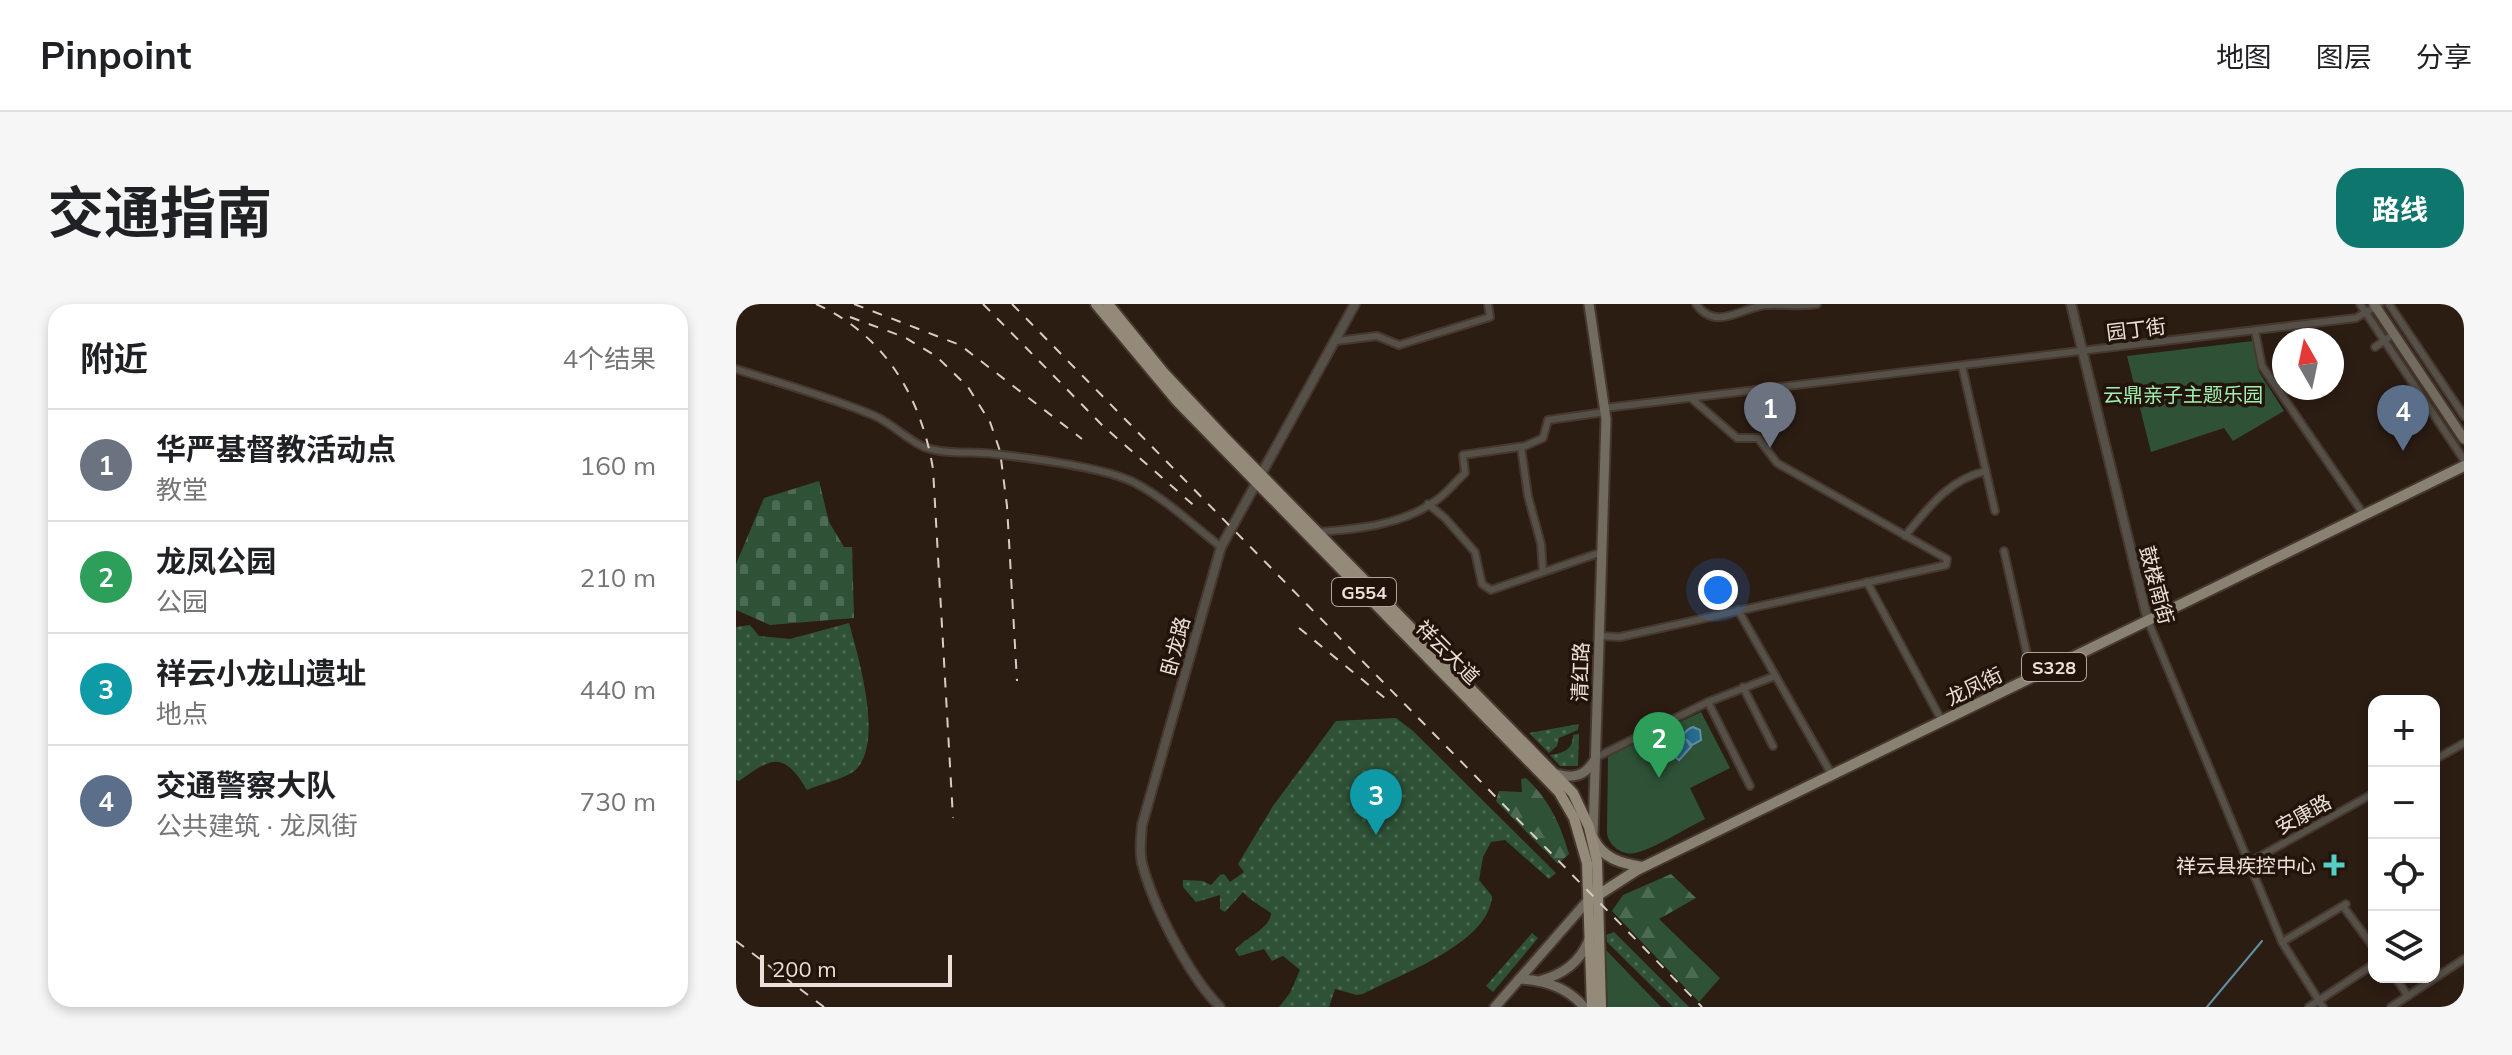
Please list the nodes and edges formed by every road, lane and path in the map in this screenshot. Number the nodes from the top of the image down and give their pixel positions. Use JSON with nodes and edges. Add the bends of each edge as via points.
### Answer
{"nodes":[{"id":1,"x":1096,"y":304,"type":"edge"},
{"id":2,"x":1108,"y":304,"type":"edge"},
{"id":3,"x":1355,"y":304,"type":"edge"},
{"id":4,"x":1488,"y":304,"type":"edge"},
{"id":5,"x":1589,"y":304,"type":"edge"},
{"id":6,"x":1696,"y":304,"type":"edge"},
{"id":7,"x":1810,"y":304,"type":"edge"},
{"id":8,"x":1817,"y":304,"type":"edge"},
{"id":9,"x":2071,"y":304,"type":"edge"},
{"id":10,"x":2360,"y":304,"type":"edge"},
{"id":11,"x":2389,"y":304,"type":"edge"},
{"id":12,"x":2376,"y":305,"type":"edge"},
{"id":13,"x":2366,"y":313,"type":"junction"},
{"id":14,"x":2255,"y":331,"type":"junction"},
{"id":15,"x":2394,"y":334,"type":"junction"},
{"id":16,"x":2384,"y":340,"type":"junction"},
{"id":17,"x":1336,"y":341,"type":"junction"},
{"id":18,"x":2375,"y":347,"type":"dead end"},
{"id":19,"x":2082,"y":352,"type":"junction"},
{"id":20,"x":1962,"y":366,"type":"junction"},
{"id":21,"x":736,"y":369,"type":"edge"},
{"id":22,"x":1691,"y":398,"type":"junction"},
{"id":23,"x":1605,"y":410,"type":"junction"},
{"id":24,"x":2464,"y":416,"type":"edge"},
{"id":25,"x":2464,"y":439,"type":"edge"},
{"id":26,"x":1521,"y":447,"type":"junction"},
{"id":27,"x":2464,"y":460,"type":"edge"},
{"id":28,"x":2464,"y":466,"type":"edge"},
{"id":29,"x":1986,"y":471,"type":"junction"},
{"id":30,"x":1259,"y":479,"type":"junction"},
{"id":31,"x":1428,"y":504,"type":"junction"},
{"id":32,"x":1995,"y":511,"type":"dead end"},
{"id":33,"x":2364,"y":515,"type":"junction"},
{"id":34,"x":1318,"y":532,"type":"junction"},
{"id":35,"x":1905,"y":536,"type":"junction"},
{"id":36,"x":1221,"y":547,"type":"junction"},
{"id":37,"x":2004,"y":551,"type":"dead end"},
{"id":38,"x":1602,"y":552,"type":"junction"},
{"id":39,"x":1543,"y":572,"type":"junction"},
{"id":40,"x":1867,"y":582,"type":"junction"},
{"id":41,"x":1738,"y":610,"type":"junction"},
{"id":42,"x":2148,"y":621,"type":"junction"},
{"id":43,"x":1599,"y":636,"type":"junction"},
{"id":44,"x":1775,"y":676,"type":"junction"},
{"id":45,"x":2032,"y":677,"type":"junction"},
{"id":46,"x":1743,"y":687,"type":"junction"},
{"id":47,"x":1708,"y":702,"type":"junction"},
{"id":48,"x":1942,"y":721,"type":"junction"},
{"id":49,"x":2464,"y":743,"type":"edge"},
{"id":50,"x":1773,"y":746,"type":"dead end"},
{"id":51,"x":2440,"y":757,"type":"edge"},
{"id":52,"x":1595,"y":758,"type":"junction"},
{"id":53,"x":1557,"y":774,"type":"junction"},
{"id":54,"x":1832,"y":775,"type":"junction"},
{"id":55,"x":1750,"y":786,"type":"dead end"},
{"id":56,"x":2368,"y":796,"type":"edge"},
{"id":57,"x":1593,"y":838,"type":"junction"},
{"id":58,"x":2248,"y":863,"type":"junction"},
{"id":59,"x":1644,"y":867,"type":"junction"},
{"id":60,"x":1599,"y":894,"type":"junction"},
{"id":61,"x":1589,"y":901,"type":"junction"},
{"id":62,"x":2368,"y":939,"type":"edge"},
{"id":63,"x":1589,"y":940,"type":"junction"},
{"id":64,"x":2282,"y":942,"type":"junction"},
{"id":65,"x":2464,"y":959,"type":"edge"},
{"id":66,"x":2368,"y":969,"type":"edge"},
{"id":67,"x":1519,"y":979,"type":"junction"},
{"id":68,"x":1538,"y":981,"type":"junction"},
{"id":69,"x":2399,"y":983,"type":"edge"},
{"id":70,"x":2408,"y":996,"type":"junction"},
{"id":71,"x":2321,"y":1004,"type":"edge"},
{"id":72,"x":1220,"y":1007,"type":"edge"},
{"id":73,"x":1495,"y":1007,"type":"edge"},
{"id":74,"x":1584,"y":1007,"type":"edge"},
{"id":75,"x":1592,"y":1007,"type":"edge"},
{"id":76,"x":1601,"y":1007,"type":"edge"},
{"id":77,"x":2309,"y":1007,"type":"edge"},
{"id":78,"x":2391,"y":1007,"type":"edge"}],
"edges":[{"from":1,"to":30,"type":"highway","name":"祥云大道","number":"G554","via":[[1156,378]]},
{"from":2,"to":30,"type":"highway","name":"祥云大道","number":"G554"},
{"from":3,"to":17,"type":"street","name":"卧龙路"},
{"from":4,"to":17,"type":"street","via":[[1490,317],[1399,345],[1377,336]]},
{"from":5,"to":23,"type":"main road","name":"清红路"},
{"from":6,"to":7,"type":"street","via":[[1723,318],[1766,305]]},
{"from":7,"to":8,"type":"street"},
{"from":9,"to":19,"type":"street","name":"鼓楼南街"},
{"from":10,"to":13,"type":"street"},
{"from":11,"to":24,"type":"street"},
{"from":12,"to":13,"type":"street","name":"园丁街"},
{"from":12,"to":15,"type":"main road"},
{"from":13,"to":14,"type":"street","name":"园丁街"},
{"from":13,"to":16,"type":"street"},
{"from":14,"to":19,"type":"street","name":"园丁街"},
{"from":14,"to":33,"type":"street","via":[[2262,366]]},
{"from":15,"to":16,"type":"street"},
{"from":15,"to":25,"type":"main road"},
{"from":16,"to":18,"type":"street"},
{"from":16,"to":27,"type":"street"},
{"from":17,"to":30,"type":"street","name":"卧龙路"},
{"from":19,"to":20,"type":"street","name":"园丁街"},
{"from":19,"to":42,"type":"street","name":"鼓楼南街"},
{"from":20,"to":22,"type":"street","name":"园丁街"},
{"from":20,"to":29,"type":"street"},
{"from":21,"to":36,"type":"street","via":[[870,414],[930,449],[993,453],[1127,479]]},
{"from":22,"to":23,"type":"street","name":"园丁街"},
{"from":22,"to":35,"type":"street","via":[[1737,438],[1758,438],[1777,463]]},
{"from":23,"to":26,"type":"street","name":"园丁街","via":[[1548,420],[1543,438]]},
{"from":23,"to":38,"type":"main road","name":"清红路"},
{"from":26,"to":31,"type":"street","via":[[1463,455],[1465,473]]},
{"from":26,"to":39,"type":"street"},
{"from":28,"to":33,"type":"main road","name":"龙凤街","number":"S328"},
{"from":29,"to":32,"type":"street"},
{"from":29,"to":35,"type":"street","via":[[1958,481],[1938,496]]},
{"from":30,"to":34,"type":"highway","name":"祥云大道","number":"G554"},
{"from":30,"to":36,"type":"street","name":"卧龙路"},
{"from":30,"to":61,"type":"highway","name":"祥云大道","number":"G554","via":[[1559,792],[1584,845]]},
{"from":31,"to":34,"type":"street","via":[[1373,526]]},
{"from":31,"to":39,"type":"street","via":[[1475,552],[1485,588]]},
{"from":33,"to":42,"type":"main road","name":"龙凤街","number":"S328"},
{"from":34,"to":53,"type":"highway","name":"祥云大道","number":"G554"},
{"from":35,"to":40,"type":"street","via":[[1947,559],[1946,565]]},
{"from":36,"to":72,"type":"street","name":"卧龙路","via":[[1141,839],[1142,863],[1157,902],[1192,973]]},
{"from":37,"to":45,"type":"street"},
{"from":38,"to":39,"type":"street"},
{"from":38,"to":43,"type":"main road","name":"清红路"},
{"from":40,"to":41,"type":"street"},
{"from":40,"to":48,"type":"street"},
{"from":41,"to":43,"type":"street","via":[[1620,637]]},
{"from":41,"to":44,"type":"street"},
{"from":42,"to":45,"type":"main road","name":"龙凤街","number":"S328"},
{"from":42,"to":58,"type":"street","name":"鼓楼南街"},
{"from":43,"to":52,"type":"main road","name":"清红路"},
{"from":44,"to":46,"type":"street"},
{"from":44,"to":54,"type":"street"},
{"from":45,"to":48,"type":"main road","name":"龙凤街","number":"S328"},
{"from":46,"to":47,"type":"street"},
{"from":46,"to":50,"type":"street"},
{"from":47,"to":52,"type":"street"},
{"from":47,"to":55,"type":"street"},
{"from":48,"to":54,"type":"main road","name":"龙凤街","number":"S328"},
{"from":49,"to":51,"type":"street"},
{"from":52,"to":53,"type":"main road","via":[[1581,774]]},
{"from":52,"to":57,"type":"main road","name":"清红路"},
{"from":53,"to":57,"type":"highway","name":"祥云大道","number":"G554","via":[[1576,797]]},
{"from":54,"to":59,"type":"main road","name":"龙凤街","number":"S328"},
{"from":56,"to":58,"type":"street","name":"安康路"},
{"from":57,"to":59,"type":"main road","via":[[1610,858]]},
{"from":57,"to":60,"type":"highway","name":"祥云大道","number":"G554"},
{"from":57,"to":61,"type":"main road","name":"清红路"},
{"from":58,"to":64,"type":"street","name":"鼓楼南街"},
{"from":59,"to":60,"type":"main road","name":"龙凤街","number":"S328"},
{"from":60,"to":61,"type":"main road","name":"龙凤街","number":"S328"},
{"from":60,"to":76,"type":"highway","name":"祥云大道","number":"G554"},
{"from":61,"to":63,"type":"highway","name":"祥云大道","number":"G554"},
{"from":61,"to":67,"type":"main road"},
{"from":62,"to":64,"type":"street","via":[[2345,905]]},
{"from":63,"to":68,"type":"main road","via":[[1572,966]]},
{"from":63,"to":75,"type":"highway","name":"祥云大道","number":"G554"},
{"from":64,"to":71,"type":"street","name":"鼓楼南街"},
{"from":65,"to":70,"type":"street"},
{"from":66,"to":71,"type":"street"},
{"from":67,"to":68,"type":"main road"},
{"from":67,"to":73,"type":"main road"},
{"from":68,"to":74,"type":"main road","via":[[1567,992]]},
{"from":69,"to":70,"type":"street"},
{"from":70,"to":78,"type":"street"},
{"from":71,"to":77,"type":"street"}]}
